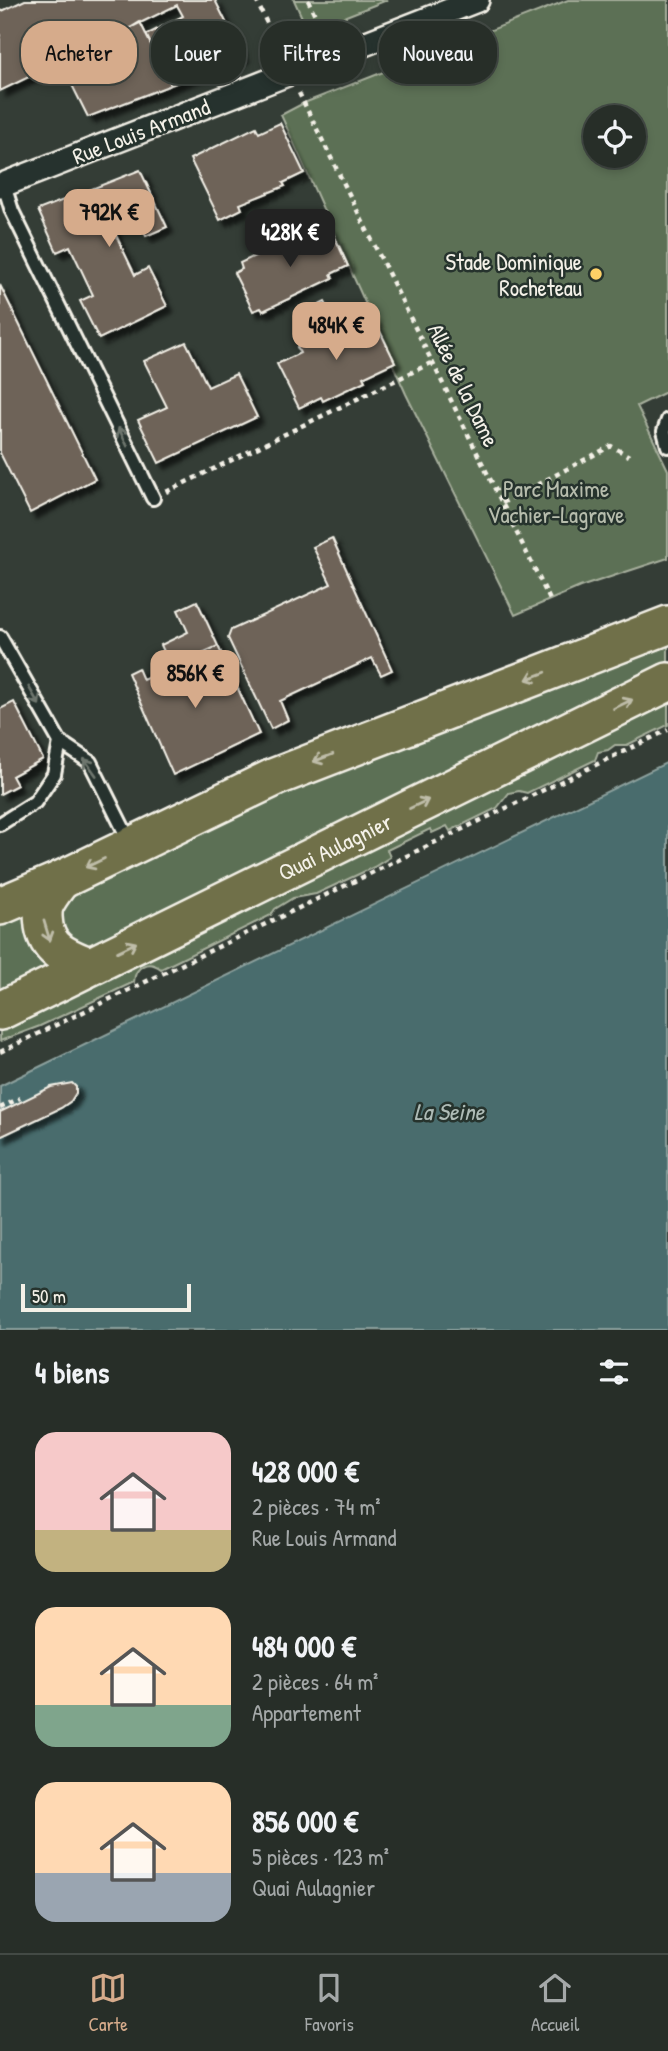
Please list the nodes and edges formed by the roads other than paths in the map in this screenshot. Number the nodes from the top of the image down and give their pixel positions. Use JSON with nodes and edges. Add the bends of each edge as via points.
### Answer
{"nodes":[{"id":1,"x":477,"y":0,"type":"edge"},
{"id":2,"x":2,"y":186,"type":"edge"},
{"id":3,"x":668,"y":420,"type":"edge"},
{"id":4,"x":668,"y":446,"type":"edge"},
{"id":5,"x":153,"y":498,"type":"road end"},
{"id":6,"x":668,"y":625,"type":"edge"},
{"id":7,"x":0,"y":637,"type":"edge"},
{"id":8,"x":668,"y":682,"type":"edge"},
{"id":9,"x":60,"y":742,"type":"junction"},
{"id":10,"x":0,"y":824,"type":"edge"},
{"id":11,"x":131,"y":845,"type":"junction"},
{"id":12,"x":61,"y":880,"type":"junction"},
{"id":13,"x":0,"y":906,"type":"edge"},
{"id":14,"x":88,"y":966,"type":"junction"},
{"id":15,"x":0,"y":1011,"type":"edge"}],
"edges":[{"from":1,"to":2,"type":"street","name":"Rue Louis Armand"},
{"from":5,"to":2,"type":"lane","one_way":true},
{"from":3,"to":4,"type":"lane","via":[[664,431]]},
{"from":6,"to":11,"type":"main road","one_way":true,"via":[[275,776]]},
{"from":7,"to":9,"type":"lane","one_way":true},
{"from":14,"to":8,"type":"main road","name":"Quai Aulagnier","one_way":true},
{"from":9,"to":10,"type":"lane","via":[[54,774],[35,802]]},
{"from":11,"to":9,"type":"lane","one_way":true,"via":[[90,762]]},
{"from":11,"to":12,"type":"main road","one_way":true},
{"from":12,"to":13,"type":"main road"},
{"from":12,"to":14,"type":"main road","one_way":true,"via":[[45,904],[45,932],[58,953]]},
{"from":14,"to":15,"type":"main road","name":"Quai Aulagnier"}]}
